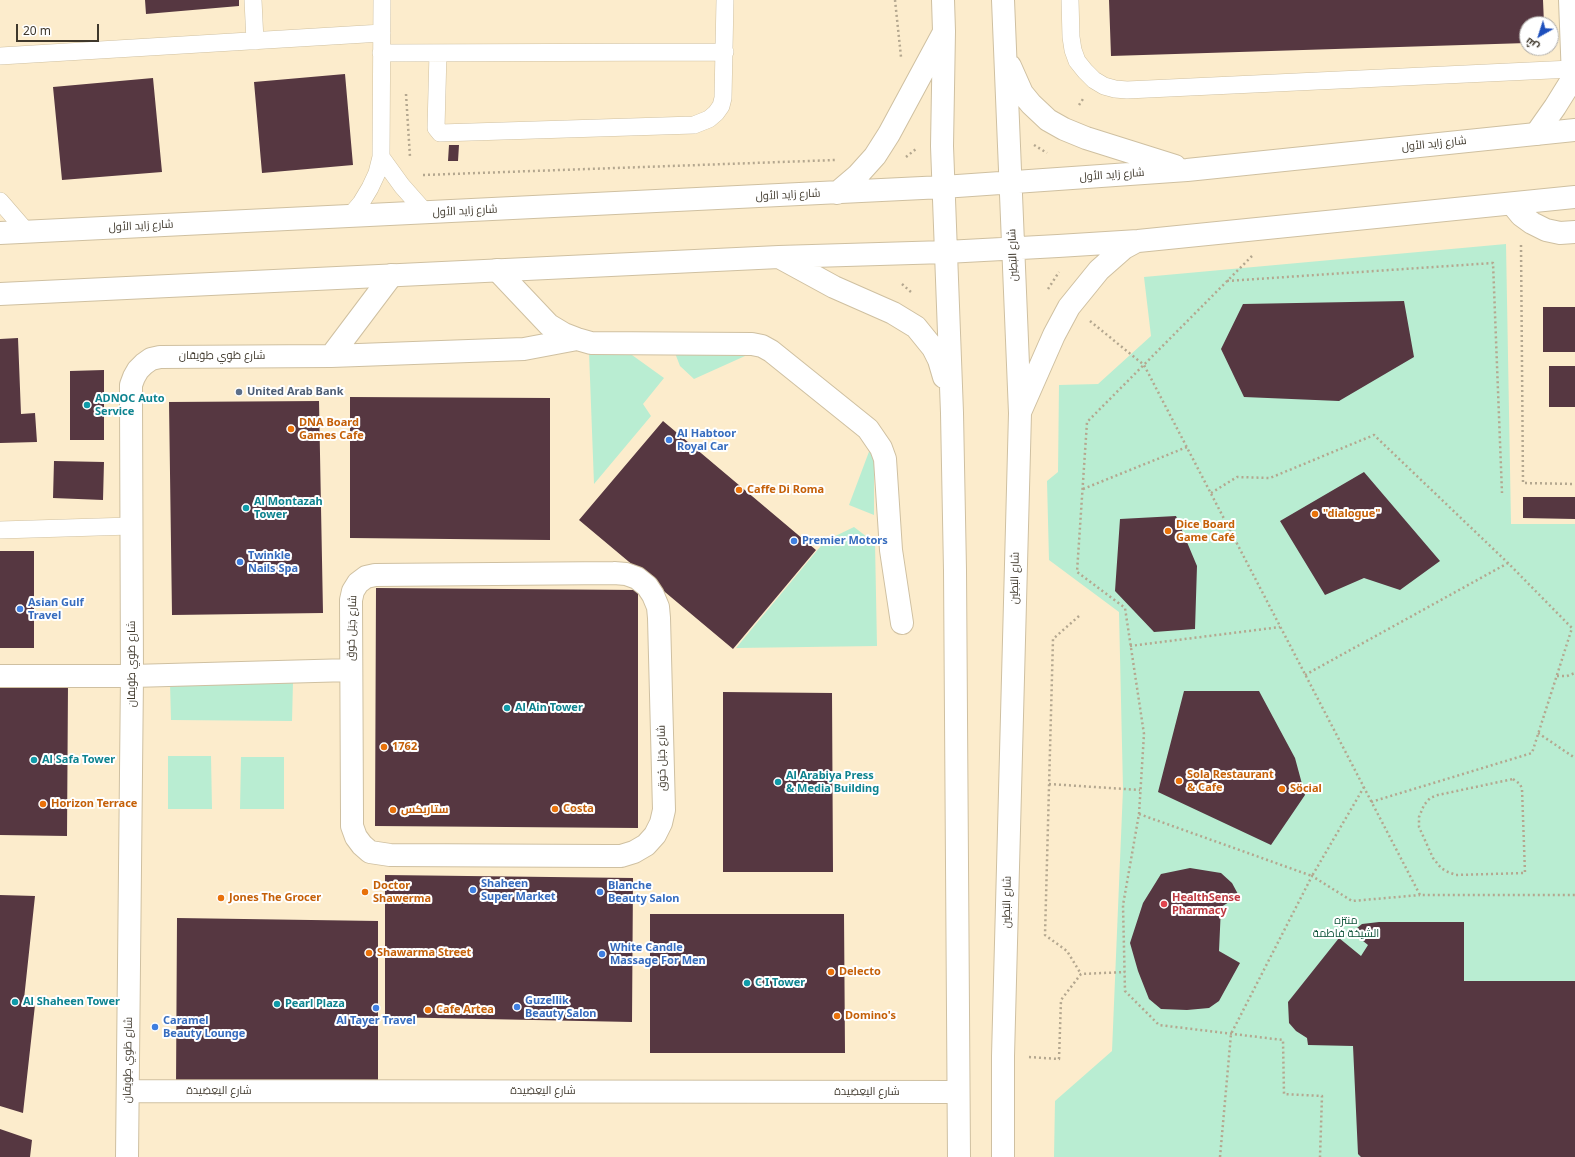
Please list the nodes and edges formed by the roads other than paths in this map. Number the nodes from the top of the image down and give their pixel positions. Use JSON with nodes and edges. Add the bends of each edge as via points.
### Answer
{"nodes":[{"id":1,"x":253,"y":0,"type":"edge"},
{"id":2,"x":382,"y":0,"type":"edge"},
{"id":3,"x":725,"y":0,"type":"edge"},
{"id":4,"x":943,"y":0,"type":"edge"},
{"id":5,"x":1003,"y":0,"type":"edge"},
{"id":6,"x":1070,"y":0,"type":"edge"},
{"id":7,"x":1572,"y":10,"type":"edge"},
{"id":8,"x":944,"y":31,"type":"junction"},
{"id":9,"x":382,"y":33,"type":"junction"},
{"id":10,"x":255,"y":41,"type":"junction"},
{"id":11,"x":724,"y":52,"type":"junction"},
{"id":12,"x":382,"y":53,"type":"junction"},
{"id":13,"x":438,"y":53,"type":"junction"},
{"id":14,"x":0,"y":56,"type":"edge"},
{"id":15,"x":1006,"y":56,"type":"junction"},
{"id":16,"x":1573,"y":76,"type":"edge"},
{"id":17,"x":1575,"y":130,"type":"edge"},
{"id":18,"x":1536,"y":134,"type":"junction"},
{"id":19,"x":381,"y":156,"type":"junction"},
{"id":20,"x":1187,"y":170,"type":"junction"},
{"id":21,"x":1010,"y":182,"type":"junction"},
{"id":22,"x":943,"y":187,"type":"junction"},
{"id":23,"x":837,"y":193,"type":"junction"},
{"id":24,"x":1575,"y":198,"type":"edge"},
{"id":25,"x":0,"y":201,"type":"edge"},
{"id":26,"x":1516,"y":209,"type":"junction"},
{"id":27,"x":425,"y":212,"type":"junction"},
{"id":28,"x":350,"y":216,"type":"junction"},
{"id":29,"x":26,"y":231,"type":"junction"},
{"id":30,"x":0,"y":233,"type":"edge"},
{"id":31,"x":1568,"y":233,"type":"edge"},
{"id":32,"x":1138,"y":241,"type":"junction"},
{"id":33,"x":1013,"y":248,"type":"junction"},
{"id":34,"x":946,"y":252,"type":"junction"},
{"id":35,"x":779,"y":257,"type":"junction"},
{"id":36,"x":497,"y":270,"type":"junction"},
{"id":37,"x":392,"y":275,"type":"junction"},
{"id":38,"x":0,"y":294,"type":"edge"},
{"id":39,"x":577,"y":340,"type":"junction"},
{"id":40,"x":330,"y":356,"type":"junction"},
{"id":41,"x":952,"y":413,"type":"junction"},
{"id":42,"x":1020,"y":413,"type":"junction"},
{"id":43,"x":131,"y":526,"type":"junction"},
{"id":44,"x":0,"y":530,"type":"edge"},
{"id":45,"x":902,"y":623,"type":"dead end"},
{"id":46,"x":351,"y":670,"type":"junction"},
{"id":47,"x":0,"y":676,"type":"edge"},
{"id":48,"x":132,"y":676,"type":"junction"},
{"id":49,"x":128,"y":1092,"type":"junction"},
{"id":50,"x":958,"y":1092,"type":"junction"},
{"id":51,"x":127,"y":1157,"type":"edge"},
{"id":52,"x":959,"y":1157,"type":"edge"},
{"id":53,"x":1003,"y":1157,"type":"edge"}],
"edges":[{"from":1,"to":10,"type":"lane"},
{"from":2,"to":9,"type":"lane"},
{"from":3,"to":11,"type":"lane"},
{"from":4,"to":8,"type":"main road"},
{"from":5,"to":15,"type":"main road","name":"شارع البَطِين"},
{"from":6,"to":16,"type":"lane","via":[[1072,43],[1078,61],[1094,80],[1115,89]]},
{"from":7,"to":16,"type":"main road"},
{"from":8,"to":22,"type":"main road"},
{"from":8,"to":23,"type":"main road","via":[[875,156]]},
{"from":9,"to":10,"type":"lane"},
{"from":9,"to":12,"type":"lane"},
{"from":10,"to":14,"type":"lane"},
{"from":11,"to":13,"type":"lane"},
{"from":11,"to":13,"type":"lane","via":[[724,90],[721,106],[709,119],[694,125],[440,133],[436,128]]},
{"from":12,"to":13,"type":"lane"},
{"from":12,"to":19,"type":"lane"},
{"from":15,"to":20,"type":"main road","via":[[1022,93],[1048,120],[1086,138]]},
{"from":15,"to":21,"type":"main road","name":"شارع البَطِين"},
{"from":16,"to":18,"type":"main road","via":[[1556,107]]},
{"from":17,"to":18,"type":"main road","name":"شارع زايد الأول"},
{"from":18,"to":20,"type":"main road","name":"شارع زايد الأول"},
{"from":19,"to":27,"type":"lane","via":[[402,186]]},
{"from":19,"to":28,"type":"lane","via":[[370,188],[362,203]]},
{"from":20,"to":21,"type":"main road","name":"شارع زايد الأول"},
{"from":21,"to":22,"type":"main road","name":"شارع زايد الأول"},
{"from":21,"to":33,"type":"main road","name":"شارع البَطِين"},
{"from":22,"to":23,"type":"main road","name":"شارع زايد الأول"},
{"from":22,"to":34,"type":"main road"},
{"from":23,"to":27,"type":"main road","name":"شارع زايد الأول"},
{"from":24,"to":26,"type":"main road"},
{"from":25,"to":29,"type":"lane"},
{"from":26,"to":31,"type":"main road","via":[[1532,223],[1546,230]]},
{"from":26,"to":32,"type":"main road"},
{"from":27,"to":28,"type":"main road","name":"شارع زايد الأول"},
{"from":28,"to":29,"type":"main road","name":"شارع زايد الأول"},
{"from":29,"to":30,"type":"main road","name":"شارع زايد الأول"},
{"from":32,"to":33,"type":"main road"},
{"from":32,"to":42,"type":"main road","via":[[1124,248],[1099,270],[1068,307]]},
{"from":33,"to":34,"type":"main road"},
{"from":33,"to":42,"type":"main road","name":"شارع البَطِين"},
{"from":34,"to":35,"type":"main road"},
{"from":34,"to":41,"type":"main road"},
{"from":35,"to":36,"type":"main road"},
{"from":35,"to":41,"type":"main road","via":[[834,288],[893,313],[916,327],[939,360]]},
{"from":36,"to":37,"type":"main road"},
{"from":36,"to":39,"type":"main road","via":[[549,325]]},
{"from":37,"to":38,"type":"main road"},
{"from":37,"to":40,"type":"main road"},
{"from":39,"to":40,"type":"main road","name":"شارع طَوِي طِوَيقان","via":[[524,349]]},
{"from":39,"to":45,"type":"main road","via":[[592,343],[762,346],[868,429],[885,458],[891,550]]},
{"from":40,"to":43,"type":"main road","name":"شارع طَوِي طِوَيقان","via":[[176,356],[151,359],[144,364],[131,385]]},
{"from":41,"to":50,"type":"main road"},
{"from":42,"to":53,"type":"main road","name":"شارع البَطِين","via":[[1002,1056]]},
{"from":43,"to":44,"type":"lane"},
{"from":43,"to":48,"type":"main road","name":"شارع طَوِي طِوَيقان"},
{"from":46,"to":46,"type":"main road","name":"شارع جَبَل حُوق","via":[[352,826],[356,837],[370,852],[390,855],[621,856],[646,845],[655,835],[664,810],[659,618],[654,595],[637,578],[614,573],[366,577],[358,583],[351,600]]},
{"from":46,"to":48,"type":"main road","name":"شارع جَبَل حُوق"},
{"from":47,"to":48,"type":"main road","name":"شارع جَبَل حُوق"},
{"from":48,"to":49,"type":"main road","name":"شارع طَوِي طِوَيقان"},
{"from":49,"to":50,"type":"main road","name":"شارع اليعِضِيدة"},
{"from":49,"to":51,"type":"main road","name":"شارع طَوِي طِوَيقان"},
{"from":50,"to":52,"type":"main road"}]}
